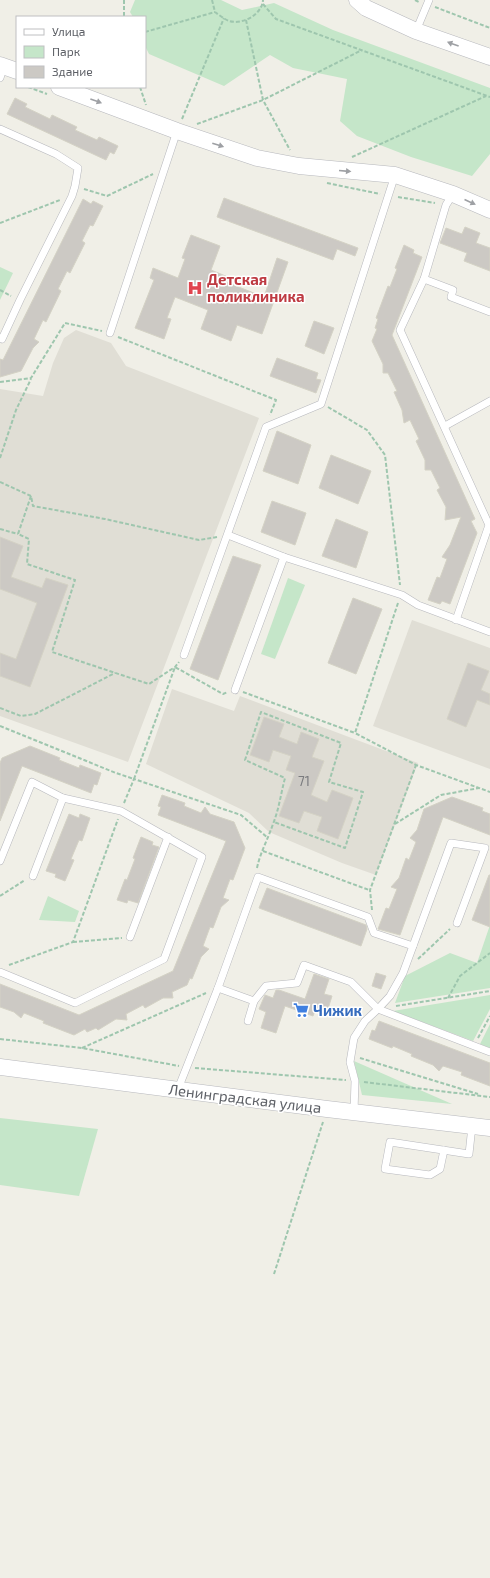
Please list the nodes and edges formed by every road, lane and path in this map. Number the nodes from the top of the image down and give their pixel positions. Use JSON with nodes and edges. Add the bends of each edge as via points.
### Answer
{"nodes":[{"id":1,"x":124,"y":0,"type":"edge"},
{"id":2,"x":212,"y":0,"type":"edge"},
{"id":3,"x":263,"y":0,"type":"edge"},
{"id":4,"x":358,"y":0,"type":"edge"},
{"id":5,"x":415,"y":0,"type":"edge"},
{"id":6,"x":428,"y":2,"type":"edge"},
{"id":7,"x":263,"y":4,"type":"junction"},
{"id":8,"x":215,"y":12,"type":"junction"},
{"id":9,"x":124,"y":16,"type":"edge"},
{"id":10,"x":224,"y":18,"type":"junction"},
{"id":11,"x":246,"y":20,"type":"junction"},
{"id":12,"x":490,"y":28,"type":"edge"},
{"id":13,"x":416,"y":30,"type":"junction"},
{"id":14,"x":146,"y":32,"type":"edge"},
{"id":15,"x":362,"y":50,"type":"junction"},
{"id":16,"x":490,"y":57,"type":"edge"},
{"id":17,"x":62,"y":88,"type":"edge"},
{"id":18,"x":487,"y":96,"type":"junction"},
{"id":19,"x":490,"y":97,"type":"edge"},
{"id":20,"x":262,"y":100,"type":"junction"},
{"id":21,"x":0,"y":129,"type":"edge"},
{"id":22,"x":177,"y":131,"type":"junction"},
{"id":23,"x":347,"y":159,"type":"dead end"},
{"id":24,"x":299,"y":166,"type":"junction"},
{"id":25,"x":164,"y":168,"type":"junction"},
{"id":26,"x":395,"y":175,"type":"junction"},
{"id":27,"x":75,"y":186,"type":"junction"},
{"id":28,"x":453,"y":194,"type":"junction"},
{"id":29,"x":72,"y":196,"type":"junction"},
{"id":30,"x":490,"y":210,"type":"edge"},
{"id":31,"x":0,"y":223,"type":"edge"},
{"id":32,"x":424,"y":279,"type":"junction"},
{"id":33,"x":0,"y":290,"type":"edge"},
{"id":34,"x":20,"y":300,"type":"junction"},
{"id":35,"x":490,"y":312,"type":"edge"},
{"id":36,"x":110,"y":333,"type":"junction"},
{"id":37,"x":0,"y":338,"type":"edge"},
{"id":38,"x":31,"y":378,"type":"junction"},
{"id":39,"x":0,"y":382,"type":"edge"},
{"id":40,"x":490,"y":401,"type":"edge"},
{"id":41,"x":322,"y":404,"type":"junction"},
{"id":42,"x":445,"y":426,"type":"junction"},
{"id":43,"x":266,"y":427,"type":"junction"},
{"id":44,"x":0,"y":458,"type":"edge"},
{"id":45,"x":0,"y":482,"type":"edge"},
{"id":46,"x":31,"y":496,"type":"junction"},
{"id":47,"x":0,"y":529,"type":"edge"},
{"id":48,"x":18,"y":534,"type":"junction"},
{"id":49,"x":228,"y":535,"type":"junction"},
{"id":50,"x":284,"y":557,"type":"junction"},
{"id":51,"x":402,"y":595,"type":"junction"},
{"id":52,"x":456,"y":620,"type":"junction"},
{"id":53,"x":490,"y":632,"type":"edge"},
{"id":54,"x":184,"y":655,"type":"dead end"},
{"id":55,"x":175,"y":667,"type":"junction"},
{"id":56,"x":115,"y":673,"type":"junction"},
{"id":57,"x":235,"y":690,"type":"junction"},
{"id":58,"x":0,"y":708,"type":"edge"},
{"id":59,"x":0,"y":726,"type":"edge"},
{"id":60,"x":5,"y":728,"type":"junction"},
{"id":61,"x":0,"y":729,"type":"edge"},
{"id":62,"x":355,"y":733,"type":"junction"},
{"id":63,"x":416,"y":764,"type":"junction"},
{"id":64,"x":134,"y":779,"type":"junction"},
{"id":65,"x":480,"y":788,"type":"junction"},
{"id":66,"x":490,"y":792,"type":"edge"},
{"id":67,"x":63,"y":798,"type":"junction"},
{"id":68,"x":121,"y":811,"type":"junction"},
{"id":69,"x":274,"y":822,"type":"junction"},
{"id":70,"x":394,"y":825,"type":"junction"},
{"id":71,"x":168,"y":837,"type":"junction"},
{"id":72,"x":268,"y":838,"type":"junction"},
{"id":73,"x":488,"y":849,"type":"edge"},
{"id":74,"x":263,"y":852,"type":"junction"},
{"id":75,"x":0,"y":861,"type":"edge"},
{"id":76,"x":33,"y":876,"type":"joint"},
{"id":77,"x":258,"y":877,"type":"junction"},
{"id":78,"x":370,"y":890,"type":"junction"},
{"id":79,"x":0,"y":896,"type":"edge"},
{"id":80,"x":372,"y":912,"type":"dead end"},
{"id":81,"x":457,"y":923,"type":"joint"},
{"id":82,"x":130,"y":937,"type":"joint"},
{"id":83,"x":73,"y":942,"type":"junction"},
{"id":84,"x":413,"y":946,"type":"junction"},
{"id":85,"x":490,"y":953,"type":"edge"},
{"id":86,"x":7,"y":966,"type":"dead end"},
{"id":87,"x":0,"y":972,"type":"edge"},
{"id":88,"x":403,"y":973,"type":"junction"},
{"id":89,"x":218,"y":988,"type":"junction"},
{"id":90,"x":490,"y":991,"type":"edge"},
{"id":91,"x":447,"y":998,"type":"junction"},
{"id":92,"x":254,"y":1001,"type":"junction"},
{"id":93,"x":378,"y":1009,"type":"junction"},
{"id":94,"x":490,"y":1016,"type":"edge"},
{"id":95,"x":248,"y":1021,"type":"dead end"},
{"id":96,"x":0,"y":1039,"type":"edge"},
{"id":97,"x":474,"y":1046,"type":"junction"},
{"id":98,"x":82,"y":1048,"type":"junction"},
{"id":99,"x":490,"y":1052,"type":"edge"},
{"id":100,"x":351,"y":1055,"type":"junction"},
{"id":101,"x":0,"y":1067,"type":"edge"},
{"id":102,"x":186,"y":1068,"type":"junction"},
{"id":103,"x":355,"y":1081,"type":"junction"},
{"id":104,"x":178,"y":1089,"type":"junction"},
{"id":105,"x":484,"y":1096,"type":"junction"},
{"id":106,"x":490,"y":1096,"type":"edge"},
{"id":107,"x":327,"y":1109,"type":"junction"},
{"id":108,"x":354,"y":1112,"type":"junction"},
{"id":109,"x":472,"y":1126,"type":"junction"},
{"id":110,"x":490,"y":1128,"type":"edge"},
{"id":111,"x":444,"y":1150,"type":"junction"},
{"id":112,"x":274,"y":1274,"type":"dead end"}],
"edges":[{"from":1,"to":9,"type":"path"},
{"from":2,"to":8,"type":"path"},
{"from":3,"to":7,"type":"path"},
{"from":4,"to":13,"type":"street","via":[[366,8]]},
{"from":5,"to":6,"type":"path"},
{"from":6,"to":12,"type":"path"},
{"from":6,"to":13,"type":"lane"},
{"from":7,"to":11,"type":"path","via":[[254,16]]},
{"from":7,"to":15,"type":"path","via":[[276,19]]},
{"from":8,"to":10,"type":"path"},
{"from":8,"to":14,"type":"path"},
{"from":10,"to":11,"type":"path","via":[[229,21]]},
{"from":10,"to":22,"type":"path"},
{"from":11,"to":20,"type":"path"},
{"from":16,"to":13,"type":"street","one_way":true},
{"from":15,"to":18,"type":"path"},
{"from":15,"to":20,"type":"path"},
{"from":17,"to":22,"type":"street","one_way":true},
{"from":18,"to":19,"type":"path"},
{"from":18,"to":23,"type":"path"},
{"from":20,"to":22,"type":"path"},
{"from":20,"to":24,"type":"path"},
{"from":21,"to":27,"type":"lane","via":[[56,154],[78,168]]},
{"from":22,"to":24,"type":"street","one_way":true,"via":[[257,158]]},
{"from":22,"to":25,"type":"lane"},
{"from":24,"to":26,"type":"street","one_way":true},
{"from":25,"to":27,"type":"path","via":[[107,196]]},
{"from":25,"to":36,"type":"lane"},
{"from":26,"to":28,"type":"street"},
{"from":26,"to":41,"type":"lane"},
{"from":27,"to":29,"type":"lane"},
{"from":28,"to":30,"type":"street","one_way":true},
{"from":28,"to":32,"type":"lane","via":[[446,205]]},
{"from":29,"to":31,"type":"path"},
{"from":29,"to":34,"type":"lane"},
{"from":32,"to":35,"type":"lane","via":[[453,290],[450,297]]},
{"from":32,"to":42,"type":"lane","via":[[400,330]]},
{"from":33,"to":34,"type":"path"},
{"from":34,"to":37,"type":"lane","via":[[2,339]]},
{"from":36,"to":38,"type":"path","via":[[65,323]]},
{"from":36,"to":43,"type":"path","via":[[276,400]]},
{"from":38,"to":39,"type":"path"},
{"from":38,"to":44,"type":"path","via":[[16,410]]},
{"from":40,"to":42,"type":"lane"},
{"from":41,"to":43,"type":"lane"},
{"from":41,"to":51,"type":"path","via":[[366,430],[385,455]]},
{"from":42,"to":52,"type":"lane","via":[[489,525]]},
{"from":43,"to":49,"type":"lane"},
{"from":45,"to":46,"type":"path"},
{"from":46,"to":48,"type":"path"},
{"from":46,"to":49,"type":"path","via":[[33,506],[199,540]]},
{"from":47,"to":48,"type":"path"},
{"from":48,"to":56,"type":"path","via":[[29,539],[27,564],[75,580],[52,652]]},
{"from":49,"to":50,"type":"lane"},
{"from":49,"to":54,"type":"lane"},
{"from":50,"to":51,"type":"lane"},
{"from":50,"to":57,"type":"lane"},
{"from":51,"to":52,"type":"lane","via":[[418,605]]},
{"from":51,"to":62,"type":"path"},
{"from":52,"to":53,"type":"lane"},
{"from":55,"to":56,"type":"path","via":[[149,684]]},
{"from":55,"to":57,"type":"path","via":[[223,694]]},
{"from":55,"to":64,"type":"path"},
{"from":56,"to":58,"type":"path","via":[[35,714],[21,716]]},
{"from":57,"to":62,"type":"path"},
{"from":59,"to":60,"type":"path"},
{"from":60,"to":61,"type":"path"},
{"from":60,"to":64,"type":"path"},
{"from":62,"to":63,"type":"path"},
{"from":63,"to":65,"type":"path"},
{"from":63,"to":70,"type":"path"},
{"from":64,"to":68,"type":"path"},
{"from":64,"to":72,"type":"path","via":[[241,815]]},
{"from":65,"to":66,"type":"path"},
{"from":65,"to":70,"type":"path","via":[[441,795]]},
{"from":67,"to":68,"type":"lane"},
{"from":67,"to":75,"type":"lane","via":[[32,782]]},
{"from":67,"to":76,"type":"lane"},
{"from":68,"to":71,"type":"lane"},
{"from":68,"to":83,"type":"path"},
{"from":69,"to":69,"type":"path","via":[[285,778],[244,760],[261,712],[341,743],[329,782],[363,792],[345,848]]},
{"from":69,"to":72,"type":"path"},
{"from":70,"to":78,"type":"path"},
{"from":71,"to":82,"type":"lane"},
{"from":71,"to":87,"type":"lane","via":[[202,857],[164,959],[74,1003]]},
{"from":72,"to":74,"type":"path"},
{"from":73,"to":81,"type":"lane"},
{"from":73,"to":84,"type":"lane","via":[[451,843]]},
{"from":74,"to":77,"type":"path","via":[[256,871]]},
{"from":74,"to":78,"type":"path"},
{"from":76,"to":79,"type":"path"},
{"from":77,"to":84,"type":"lane","via":[[368,917],[374,933]]},
{"from":77,"to":89,"type":"lane"},
{"from":78,"to":80,"type":"path"},
{"from":81,"to":88,"type":"path"},
{"from":82,"to":83,"type":"path"},
{"from":83,"to":86,"type":"path"},
{"from":84,"to":88,"type":"lane"},
{"from":85,"to":91,"type":"path","via":[[460,976]]},
{"from":88,"to":93,"type":"lane","via":[[390,996]]},
{"from":89,"to":92,"type":"lane"},
{"from":89,"to":98,"type":"path"},
{"from":89,"to":102,"type":"lane"},
{"from":90,"to":91,"type":"path"},
{"from":91,"to":93,"type":"path"},
{"from":92,"to":93,"type":"lane","via":[[266,986],[297,983],[304,965],[351,982]]},
{"from":92,"to":95,"type":"lane"},
{"from":93,"to":97,"type":"lane"},
{"from":93,"to":100,"type":"lane","via":[[365,1020],[354,1038]]},
{"from":94,"to":97,"type":"path"},
{"from":96,"to":98,"type":"path"},
{"from":97,"to":99,"type":"lane"},
{"from":98,"to":102,"type":"path"},
{"from":100,"to":103,"type":"lane","via":[[350,1062]]},
{"from":100,"to":105,"type":"path"},
{"from":101,"to":104,"type":"street","name":"Ленинградская улица"},
{"from":102,"to":103,"type":"path"},
{"from":102,"to":104,"type":"lane"},
{"from":103,"to":105,"type":"path"},
{"from":103,"to":108,"type":"lane"},
{"from":104,"to":107,"type":"street","name":"Ленинградская улица"},
{"from":105,"to":106,"type":"path"},
{"from":107,"to":108,"type":"street","name":"Ленинградская улица"},
{"from":107,"to":112,"type":"path"},
{"from":108,"to":109,"type":"street","name":"Ленинградская улица"},
{"from":109,"to":110,"type":"street","name":"Ленинградская улица"},
{"from":109,"to":111,"type":"lane","via":[[469,1154]]},
{"from":111,"to":111,"type":"lane","via":[[390,1142],[385,1169],[430,1175],[440,1169]]}]}
